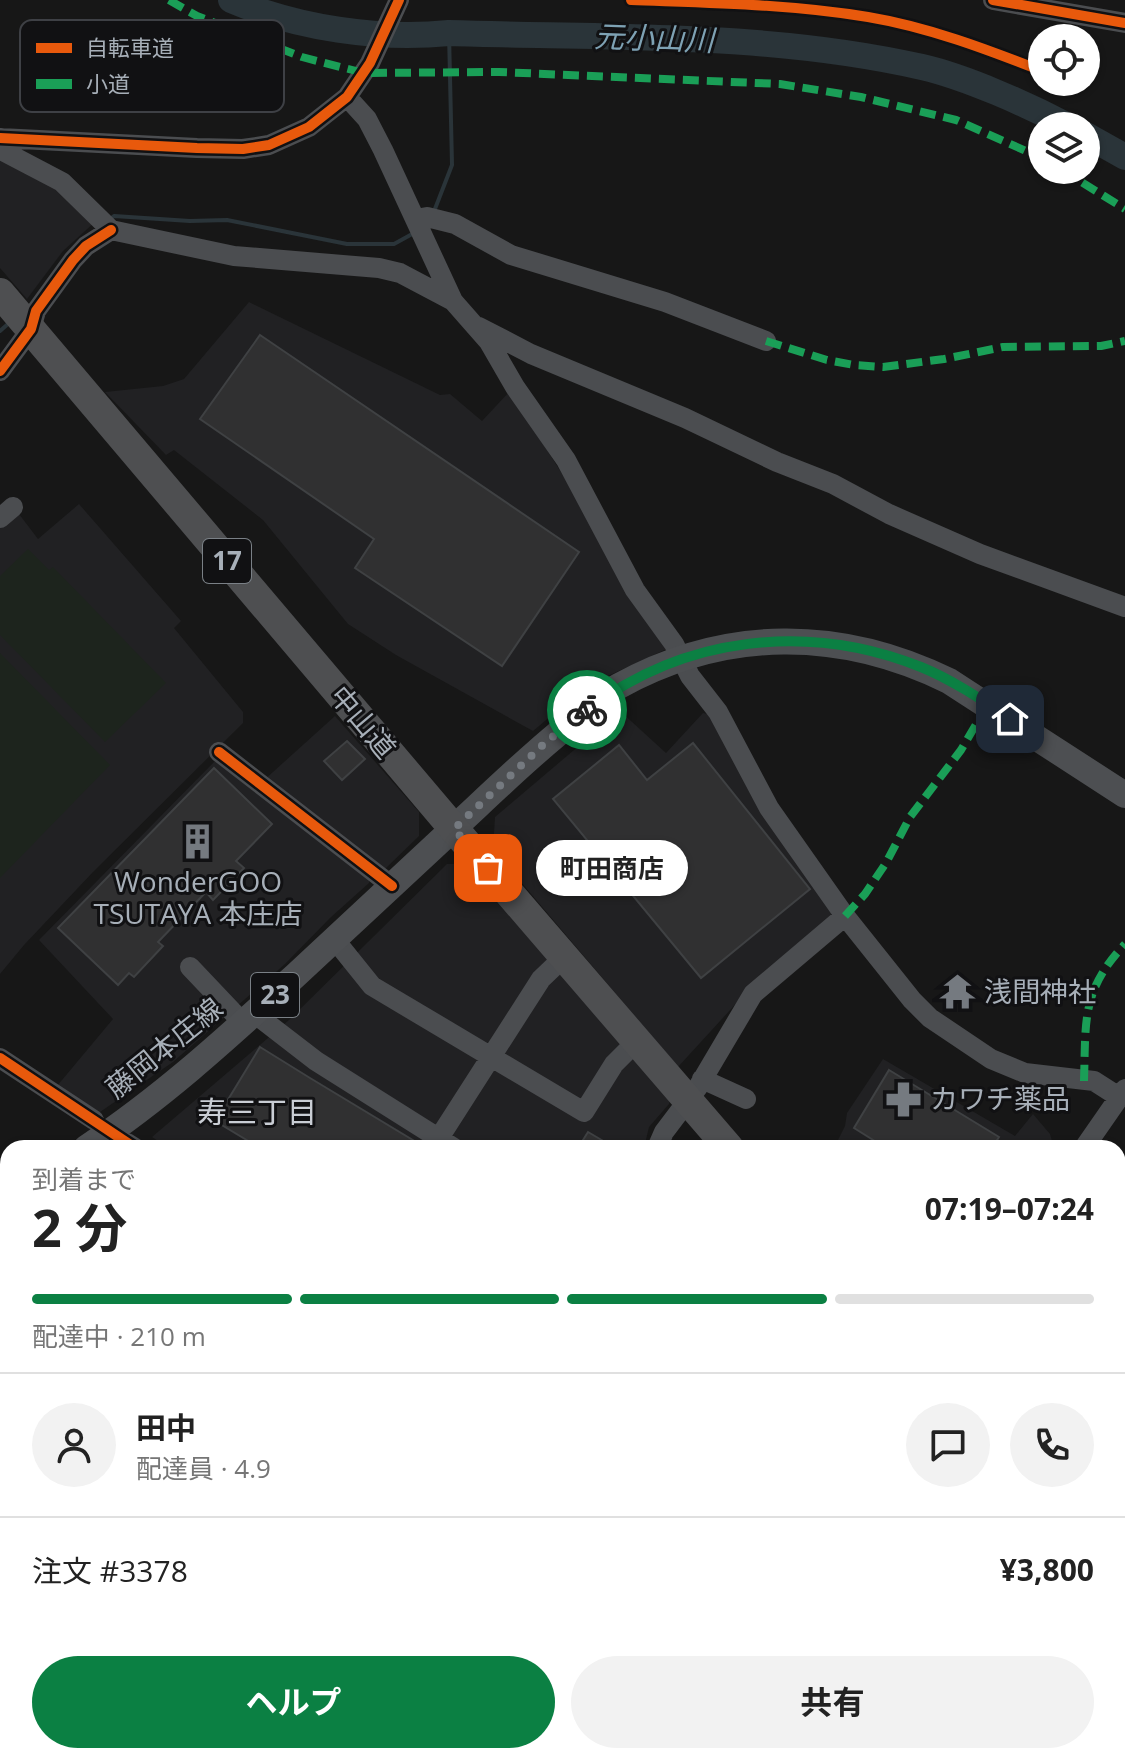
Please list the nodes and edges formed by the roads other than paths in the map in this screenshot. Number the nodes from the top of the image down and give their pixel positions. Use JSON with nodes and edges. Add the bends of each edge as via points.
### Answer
{"nodes":[{"id":1,"x":399,"y":0,"type":"edge"},
{"id":2,"x":993,"y":0,"type":"edge"},
{"id":3,"x":1125,"y":23,"type":"edge"},
{"id":4,"x":347,"y":97,"type":"junction"},
{"id":5,"x":0,"y":138,"type":"edge"},
{"id":6,"x":104,"y":224,"type":"junction"},
{"id":7,"x":426,"y":224,"type":"junction"},
{"id":8,"x":0,"y":293,"type":"edge"},
{"id":9,"x":453,"y":301,"type":"junction"},
{"id":10,"x":476,"y":325,"type":"junction"},
{"id":11,"x":31,"y":329,"type":"junction"},
{"id":12,"x":766,"y":341,"type":"dead end"},
{"id":13,"x":0,"y":371,"type":"edge"},
{"id":14,"x":1125,"y":607,"type":"edge"},
{"id":15,"x":680,"y":659,"type":"junction"},
{"id":16,"x":219,"y":752,"type":"dead end"},
{"id":17,"x":1125,"y":795,"type":"edge"},
{"id":18,"x":454,"y":829,"type":"junction"},
{"id":19,"x":392,"y":886,"type":"junction"},
{"id":20,"x":845,"y":916,"type":"junction"},
{"id":21,"x":335,"y":940,"type":"junction"},
{"id":22,"x":564,"y":957,"type":"junction"},
{"id":23,"x":190,"y":967,"type":"dead end"},
{"id":24,"x":249,"y":1019,"type":"junction"},
{"id":25,"x":637,"y":1041,"type":"junction"},
{"id":26,"x":490,"y":1056,"type":"junction"},
{"id":27,"x":0,"y":1058,"type":"edge"},
{"id":28,"x":695,"y":1090,"type":"junction"},
{"id":29,"x":1122,"y":1093,"type":"edge"},
{"id":30,"x":746,"y":1099,"type":"dead end"},
{"id":31,"x":94,"y":1120,"type":"dead end"},
{"id":32,"x":97,"y":1140,"type":"edge"},
{"id":33,"x":441,"y":1140,"type":"edge"},
{"id":34,"x":448,"y":1140,"type":"edge"},
{"id":35,"x":660,"y":1140,"type":"edge"},
{"id":36,"x":724,"y":1140,"type":"edge"},
{"id":37,"x":1090,"y":1140,"type":"edge"}],
"edges":[{"from":1,"to":4,"type":"street","via":[[370,63]]},
{"from":2,"to":3,"type":"street"},
{"from":4,"to":5,"type":"street","via":[[290,136],[243,149]]},
{"from":4,"to":7,"type":"street","via":[[367,119]]},
{"from":5,"to":6,"type":"street","via":[[3,151],[62,182]]},
{"from":6,"to":9,"type":"street","via":[[234,256],[379,268]]},
{"from":6,"to":11,"type":"street","via":[[36,311]]},
{"from":7,"to":9,"type":"street"},
{"from":7,"to":12,"type":"street","via":[[466,228],[511,255],[665,302]]},
{"from":8,"to":11,"type":"highway","name":"中山道","number":"17"},
{"from":9,"to":10,"type":"street"},
{"from":10,"to":14,"type":"street","via":[[980,554]]},
{"from":10,"to":15,"type":"street","via":[[566,460],[613,552]]},
{"from":11,"to":13,"type":"street"},
{"from":11,"to":18,"type":"highway","name":"中山道","number":"17"},
{"from":15,"to":17,"type":"main road","name":"藤岡本庄線","via":[[727,647],[787,641],[874,652],[949,681]]},
{"from":15,"to":18,"type":"main road","name":"藤岡本庄線","via":[[618,687],[546,742]]},
{"from":15,"to":20,"type":"street","via":[[711,701],[769,808]]},
{"from":16,"to":19,"type":"street"},
{"from":18,"to":19,"type":"main road","name":"藤岡本庄線","number":"23"},
{"from":18,"to":22,"type":"highway","name":"中山道","number":"17"},
{"from":19,"to":21,"type":"main road","name":"藤岡本庄線","number":"23"},
{"from":20,"to":28,"type":"street","via":[[753,994]]},
{"from":20,"to":29,"type":"street","via":[[930,1018],[991,1059],[1025,1073],[1094,1081]]},
{"from":21,"to":24,"type":"main road","name":"藤岡本庄線","number":"23"},
{"from":21,"to":26,"type":"street","via":[[372,986]]},
{"from":22,"to":25,"type":"highway","name":"中山道","number":"17"},
{"from":22,"to":26,"type":"street","via":[[541,979]]},
{"from":23,"to":24,"type":"street"},
{"from":24,"to":32,"type":"main road","name":"藤岡本庄線","number":"23","via":[[162,1094]]},
{"from":24,"to":33,"type":"street"},
{"from":25,"to":26,"type":"street","via":[[614,1064],[584,1112]]},
{"from":25,"to":28,"type":"highway","name":"中山道","number":"17"},
{"from":26,"to":34,"type":"street"},
{"from":27,"to":31,"type":"street"},
{"from":28,"to":30,"type":"street"},
{"from":28,"to":35,"type":"street"},
{"from":28,"to":36,"type":"highway","name":"中山道","number":"17"},
{"from":29,"to":37,"type":"street"}]}
